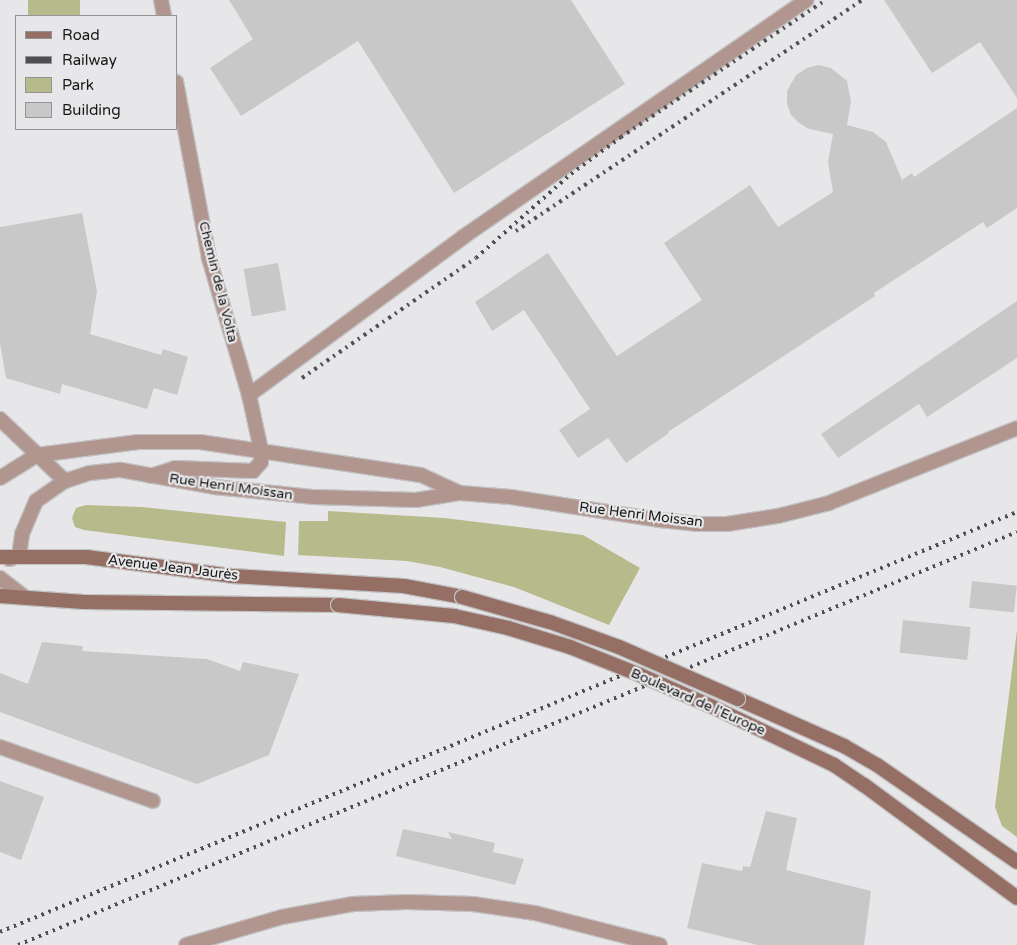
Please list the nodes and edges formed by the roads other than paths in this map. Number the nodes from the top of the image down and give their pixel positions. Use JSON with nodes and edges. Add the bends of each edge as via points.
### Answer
{"nodes":[{"id":1,"x":161,"y":0,"type":"edge"},
{"id":2,"x":806,"y":0,"type":"edge"},
{"id":3,"x":164,"y":15,"type":"edge"},
{"id":4,"x":178,"y":93,"type":"edge"},
{"id":5,"x":248,"y":395,"type":"junction"},
{"id":6,"x":0,"y":419,"type":"edge"},
{"id":7,"x":1017,"y":428,"type":"edge"},
{"id":8,"x":261,"y":450,"type":"junction"},
{"id":9,"x":37,"y":456,"type":"junction"},
{"id":10,"x":151,"y":476,"type":"junction"},
{"id":11,"x":0,"y":478,"type":"edge"},
{"id":12,"x":65,"y":481,"type":"junction"},
{"id":13,"x":460,"y":493,"type":"junction"},
{"id":14,"x":20,"y":556,"type":"junction"},
{"id":15,"x":0,"y":557,"type":"edge"},
{"id":16,"x":0,"y":562,"type":"edge"},
{"id":17,"x":0,"y":578,"type":"edge"},
{"id":18,"x":346,"y":582,"type":"joint"},
{"id":19,"x":0,"y":596,"type":"edge"},
{"id":20,"x":24,"y":597,"type":"junction"},
{"id":21,"x":338,"y":605,"type":"joint"},
{"id":22,"x":0,"y":746,"type":"edge"},
{"id":23,"x":153,"y":801,"type":"dead end"},
{"id":24,"x":1017,"y":862,"type":"edge"},
{"id":25,"x":1017,"y":898,"type":"edge"},
{"id":26,"x":186,"y":945,"type":"edge"},
{"id":27,"x":660,"y":945,"type":"edge"}],
"edges":[{"from":1,"to":3,"type":"street"},
{"from":2,"to":5,"type":"street","via":[[463,237]]},
{"from":4,"to":5,"type":"street","name":"Chemin de la Volta","via":[[209,258]]},
{"from":5,"to":8,"type":"street","name":"Chemin de la Volta"},
{"from":6,"to":9,"type":"street"},
{"from":7,"to":13,"type":"street","name":"Rue Henri Moissan","via":[[829,503],[727,524],[660,520],[511,497]]},
{"from":8,"to":9,"type":"street","name":"Rue Henri Moissan","via":[[200,442],[138,442]]},
{"from":8,"to":10,"type":"street","name":"Rue Henri Moissan","via":[[261,462],[253,471],[174,468]]},
{"from":8,"to":13,"type":"street","name":"Rue Henri Moissan","via":[[421,475]]},
{"from":9,"to":11,"type":"street","name":"Rue Henri Moissan"},
{"from":9,"to":12,"type":"street"},
{"from":10,"to":12,"type":"street","name":"Rue Henri Moissan","via":[[121,470],[90,473]]},
{"from":10,"to":13,"type":"street","name":"Rue Henri Moissan","via":[[215,487],[314,497],[416,500]]},
{"from":12,"to":14,"type":"street","name":"Rue Henri Moissan","via":[[36,502],[22,534]]},
{"from":14,"to":15,"type":"main road","name":"Avenue Jean Jaurès"},
{"from":14,"to":16,"type":"street"},
{"from":14,"to":18,"type":"main road","name":"Avenue Jean Jaurès","via":[[86,557],[232,576]]},
{"from":17,"to":20,"type":"street"},
{"from":18,"to":24,"type":"main road","name":"Boulevard de l'Europe","bridge":true,"via":[[404,586],[462,597],[550,622],[620,647],[844,746],[877,765]]},
{"from":19,"to":20,"type":"main road","name":"Avenue Jean Jaurès"},
{"from":20,"to":21,"type":"main road","name":"Avenue Jean Jaurès","via":[[84,602]]},
{"from":21,"to":25,"type":"main road","name":"Boulevard de l'Europe","bridge":true,"via":[[454,616],[508,628],[640,675],[834,765]]},
{"from":22,"to":23,"type":"street"},
{"from":26,"to":27,"type":"street","via":[[282,917],[353,904],[435,902],[535,913]]}]}
